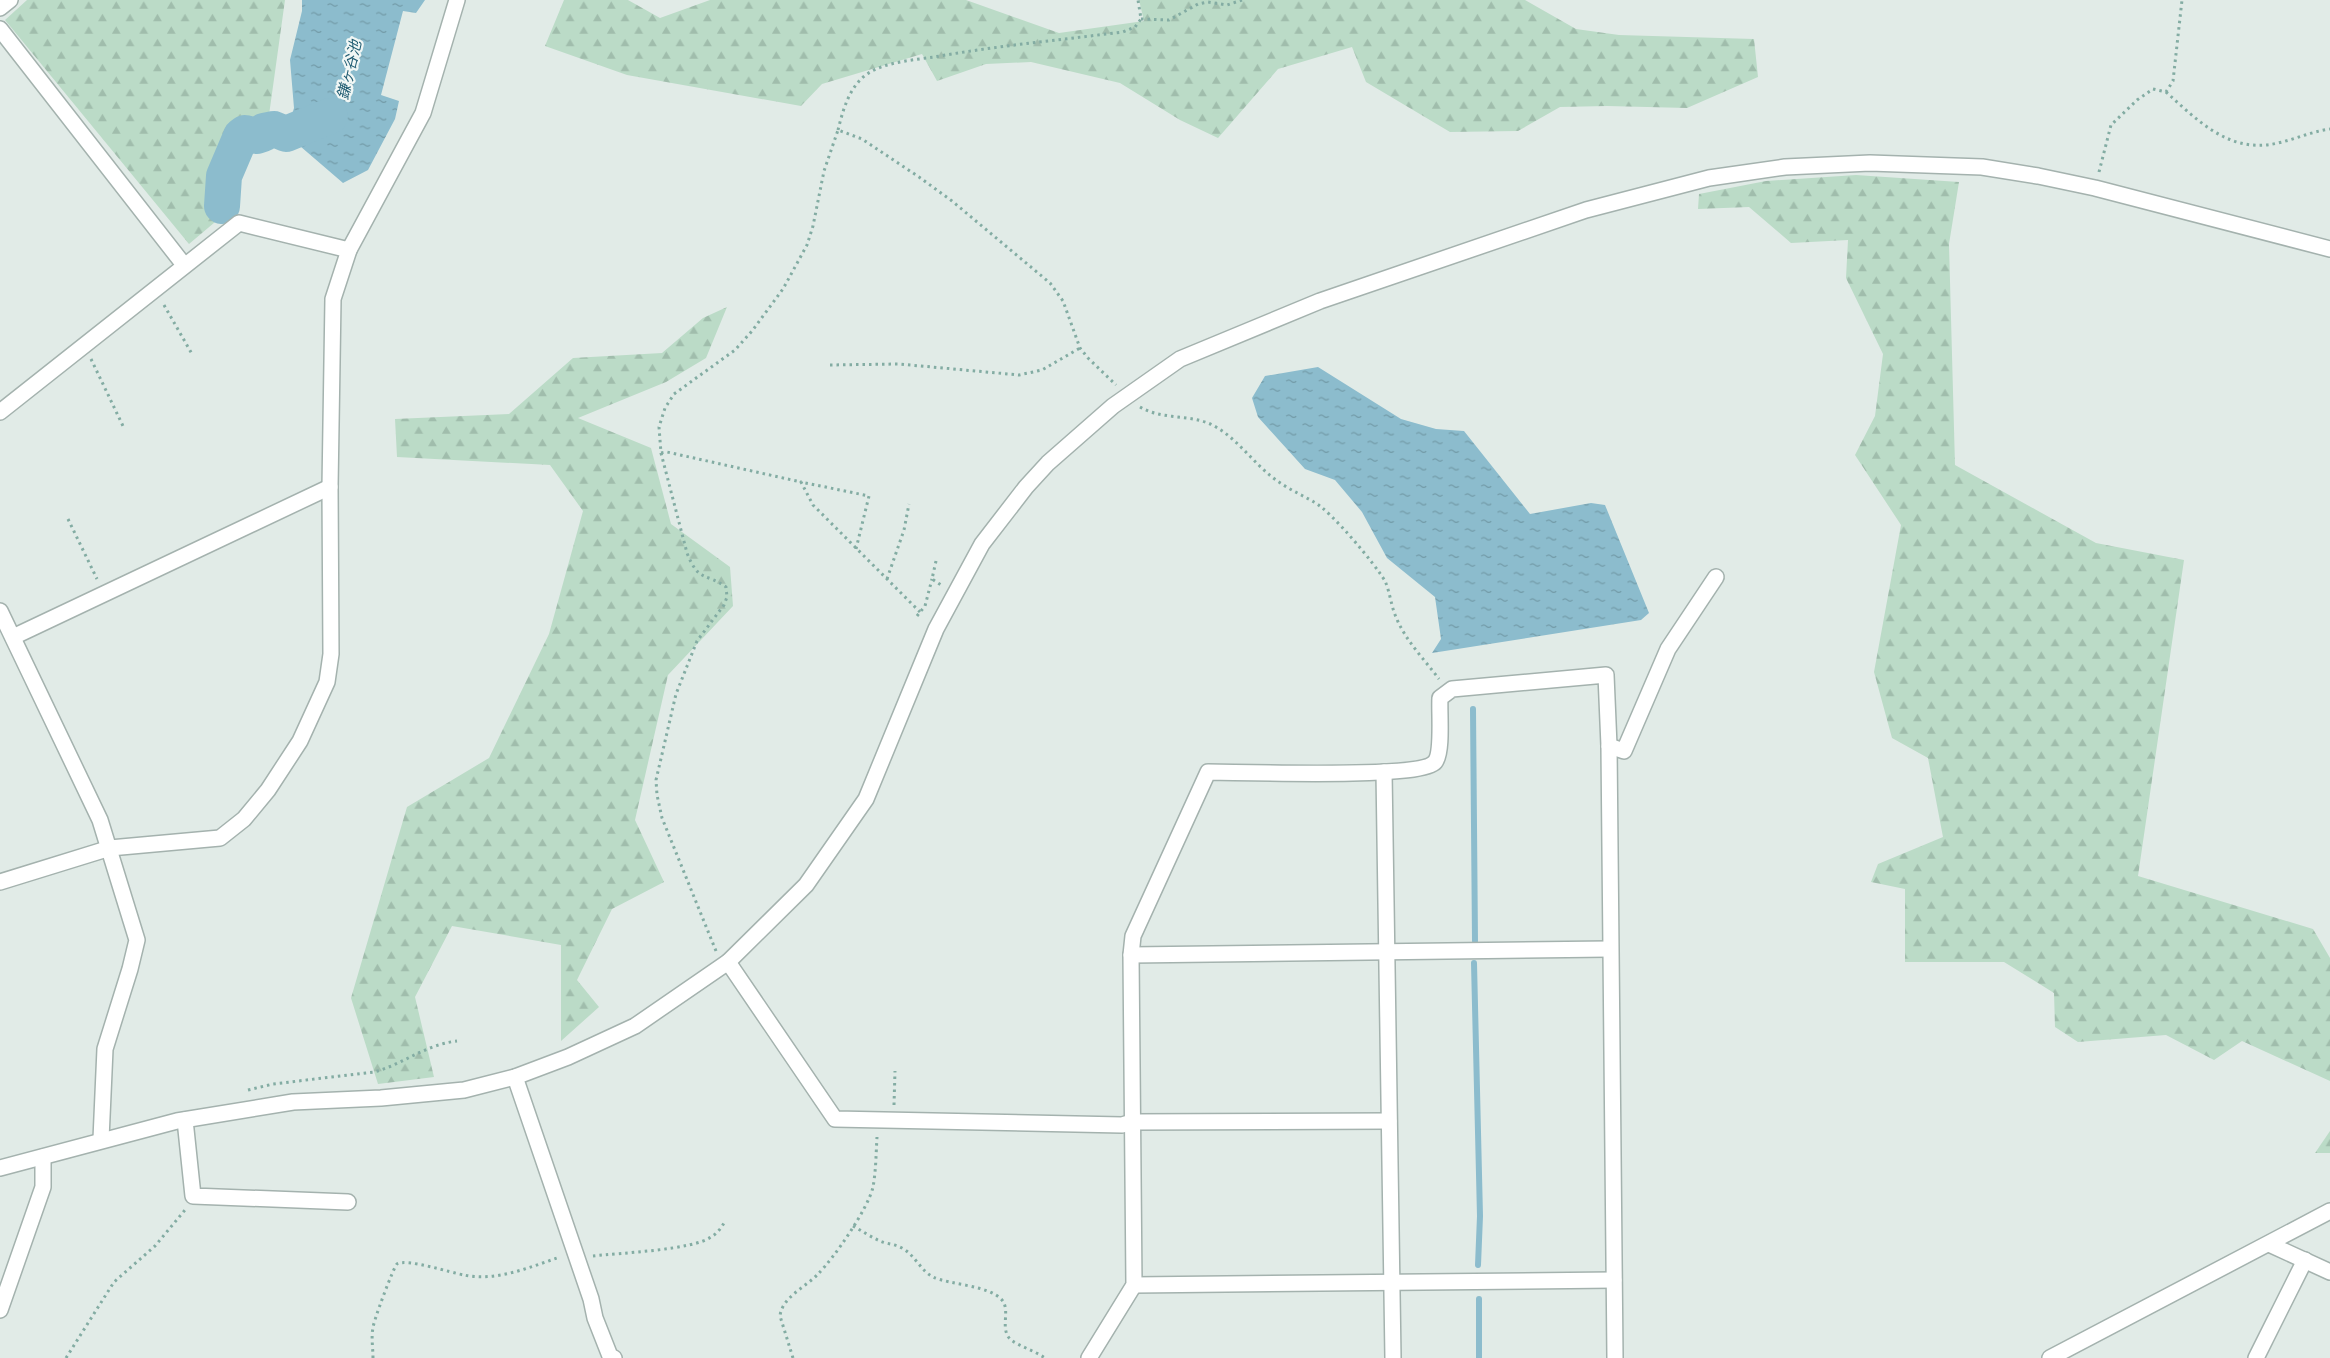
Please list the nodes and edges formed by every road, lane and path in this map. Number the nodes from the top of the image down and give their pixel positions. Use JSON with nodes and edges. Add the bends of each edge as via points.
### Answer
{"nodes":[{"id":1,"x":10,"y":0,"type":"edge"},
{"id":2,"x":457,"y":0,"type":"edge"},
{"id":3,"x":1138,"y":0,"type":"edge"},
{"id":4,"x":1242,"y":0,"type":"edge"},
{"id":5,"x":2182,"y":0,"type":"edge"},
{"id":6,"x":0,"y":8,"type":"edge"},
{"id":7,"x":1141,"y":19,"type":"junction"},
{"id":8,"x":0,"y":29,"type":"edge"},
{"id":9,"x":2166,"y":92,"type":"junction"},
{"id":10,"x":2330,"y":129,"type":"edge"},
{"id":11,"x":838,"y":130,"type":"junction"},
{"id":12,"x":2095,"y":188,"type":"junction"},
{"id":13,"x":2330,"y":249,"type":"edge"},
{"id":14,"x":349,"y":250,"type":"junction"},
{"id":15,"x":184,"y":265,"type":"junction"},
{"id":16,"x":155,"y":288,"type":"junction"},
{"id":17,"x":83,"y":346,"type":"junction"},
{"id":18,"x":1080,"y":348,"type":"junction"},
{"id":19,"x":192,"y":354,"type":"dead end"},
{"id":20,"x":830,"y":365,"type":"dead end"},
{"id":21,"x":1128,"y":396,"type":"junction"},
{"id":22,"x":0,"y":412,"type":"edge"},
{"id":23,"x":123,"y":426,"type":"dead end"},
{"id":24,"x":661,"y":452,"type":"junction"},
{"id":25,"x":801,"y":482,"type":"junction"},
{"id":26,"x":330,"y":487,"type":"junction"},
{"id":27,"x":909,"y":504,"type":"dead end"},
{"id":28,"x":68,"y":519,"type":"dead end"},
{"id":29,"x":856,"y":549,"type":"junction"},
{"id":30,"x":936,"y":561,"type":"dead end"},
{"id":31,"x":1716,"y":577,"type":"dead end"},
{"id":32,"x":932,"y":578,"type":"junction"},
{"id":33,"x":887,"y":579,"type":"junction"},
{"id":34,"x":104,"y":594,"type":"junction"},
{"id":35,"x":955,"y":594,"type":"junction"},
{"id":36,"x":0,"y":611,"type":"edge"},
{"id":37,"x":920,"y":612,"type":"junction"},
{"id":38,"x":917,"y":616,"type":"dead end"},
{"id":39,"x":13,"y":637,"type":"junction"},
{"id":40,"x":1448,"y":692,"type":"junction"},
{"id":41,"x":1609,"y":746,"type":"junction"},
{"id":42,"x":1384,"y":772,"type":"junction"},
{"id":43,"x":110,"y":848,"type":"junction"},
{"id":44,"x":0,"y":882,"type":"edge"},
{"id":45,"x":1609,"y":949,"type":"junction"},
{"id":46,"x":1386,"y":953,"type":"junction"},
{"id":47,"x":1130,"y":955,"type":"junction"},
{"id":48,"x":726,"y":964,"type":"junction"},
{"id":49,"x":458,"y":1041,"type":"dead end"},
{"id":50,"x":895,"y":1071,"type":"dead end"},
{"id":51,"x":515,"y":1077,"type":"junction"},
{"id":52,"x":238,"y":1111,"type":"junction"},
{"id":53,"x":185,"y":1120,"type":"junction"},
{"id":54,"x":878,"y":1120,"type":"junction"},
{"id":55,"x":894,"y":1120,"type":"junction"},
{"id":56,"x":1389,"y":1121,"type":"junction"},
{"id":57,"x":1132,"y":1122,"type":"junction"},
{"id":58,"x":101,"y":1139,"type":"junction"},
{"id":59,"x":43,"y":1157,"type":"junction"},
{"id":60,"x":0,"y":1168,"type":"edge"},
{"id":61,"x":193,"y":1196,"type":"junction"},
{"id":62,"x":348,"y":1202,"type":"dead end"},
{"id":63,"x":2330,"y":1211,"type":"edge"},
{"id":64,"x":724,"y":1223,"type":"dead end"},
{"id":65,"x":853,"y":1226,"type":"junction"},
{"id":66,"x":2269,"y":1244,"type":"junction"},
{"id":67,"x":576,"y":1257,"type":"junction"},
{"id":68,"x":2306,"y":1260,"type":"junction"},
{"id":69,"x":2330,"y":1272,"type":"edge"},
{"id":70,"x":1614,"y":1280,"type":"junction"},
{"id":71,"x":1393,"y":1284,"type":"junction"},
{"id":72,"x":1134,"y":1285,"type":"junction"},
{"id":73,"x":0,"y":1310,"type":"edge"},
{"id":74,"x":66,"y":1358,"type":"edge"},
{"id":75,"x":372,"y":1358,"type":"edge"},
{"id":76,"x":614,"y":1358,"type":"edge"},
{"id":77,"x":793,"y":1358,"type":"edge"},
{"id":78,"x":1045,"y":1358,"type":"edge"},
{"id":79,"x":1089,"y":1358,"type":"edge"},
{"id":80,"x":1394,"y":1358,"type":"edge"},
{"id":81,"x":1615,"y":1358,"type":"edge"},
{"id":82,"x":2050,"y":1358,"type":"edge"},
{"id":83,"x":2256,"y":1358,"type":"edge"}],
"edges":[{"from":1,"to":6,"type":"street"},
{"from":2,"to":14,"type":"street","via":[[422,113]]},
{"from":3,"to":7,"type":"path"},
{"from":4,"to":7,"type":"path","via":[[1227,5],[1198,4],[1169,20]]},
{"from":5,"to":9,"type":"path","via":[[2173,81]]},
{"from":7,"to":11,"type":"path","via":[[1135,27],[1123,32],[1004,45],[877,69],[860,81],[847,99]]},
{"from":8,"to":15,"type":"street"},
{"from":9,"to":10,"type":"path","via":[[2215,133],[2231,140],[2266,145]]},
{"from":9,"to":12,"type":"path","via":[[2153,89],[2110,125]]},
{"from":11,"to":18,"type":"path","via":[[862,139],[952,201],[1050,283],[1063,301]]},
{"from":11,"to":24,"type":"path","via":[[801,259],[752,331],[735,350],[674,394],[659,427]]},
{"from":12,"to":13,"type":"street"},
{"from":12,"to":21,"type":"street","via":[[1982,167],[1870,163],[1785,167],[1709,178],[1586,210],[1320,301],[1180,359]]},
{"from":14,"to":15,"type":"street","via":[[239,223]]},
{"from":14,"to":26,"type":"street","via":[[333,299]]},
{"from":15,"to":16,"type":"street"},
{"from":16,"to":17,"type":"street"},
{"from":16,"to":19,"type":"path"},
{"from":17,"to":22,"type":"street"},
{"from":17,"to":23,"type":"path"},
{"from":18,"to":20,"type":"path","via":[[1042,370],[1024,374],[899,364]]},
{"from":18,"to":21,"type":"path"},
{"from":21,"to":35,"type":"street","via":[[1048,463],[1026,486],[982,544]]},
{"from":21,"to":40,"type":"path","via":[[1146,411],[1201,420],[1215,426],[1271,476],[1316,503],[1339,524],[1385,581],[1395,617]]},
{"from":24,"to":25,"type":"path"},
{"from":24,"to":48,"type":"path","via":[[693,568],[726,588],[724,605],[697,641],[689,658],[676,694],[656,780],[662,818],[717,953]]},
{"from":25,"to":29,"type":"path","via":[[813,505]]},
{"from":25,"to":29,"type":"path","via":[[869,496]]},
{"from":26,"to":34,"type":"street"},
{"from":26,"to":43,"type":"street","via":[[330,654],[327,682],[300,741],[268,790],[244,819],[220,838]]},
{"from":27,"to":33,"type":"path","via":[[904,530]]},
{"from":28,"to":34,"type":"path"},
{"from":29,"to":33,"type":"path"},
{"from":30,"to":32,"type":"path"},
{"from":31,"to":41,"type":"street","via":[[1668,649],[1624,751]]},
{"from":32,"to":35,"type":"path"},
{"from":32,"to":37,"type":"path","via":[[925,606]]},
{"from":33,"to":37,"type":"path"},
{"from":34,"to":39,"type":"street"},
{"from":35,"to":48,"type":"street","via":[[936,629],[866,799],[806,885]]},
{"from":36,"to":39,"type":"street"},
{"from":37,"to":38,"type":"path"},
{"from":39,"to":43,"type":"street","via":[[100,820]]},
{"from":40,"to":41,"type":"street","via":[[1452,689],[1606,675]]},
{"from":40,"to":42,"type":"street","via":[[1440,698],[1439,753],[1435,762],[1422,769]]},
{"from":41,"to":45,"type":"street"},
{"from":42,"to":46,"type":"street"},
{"from":42,"to":47,"type":"street","via":[[1208,772],[1133,936]]},
{"from":43,"to":44,"type":"street"},
{"from":43,"to":58,"type":"street","via":[[137,940],[105,1048]]},
{"from":45,"to":46,"type":"street"},
{"from":45,"to":70,"type":"street"},
{"from":46,"to":47,"type":"street"},
{"from":46,"to":56,"type":"street"},
{"from":47,"to":57,"type":"street"},
{"from":48,"to":51,"type":"street","via":[[635,1026]]},
{"from":48,"to":54,"type":"street","via":[[835,1119]]},
{"from":49,"to":52,"type":"path","via":[[433,1045],[374,1072],[257,1086],[238,1100]]},
{"from":50,"to":55,"type":"path"},
{"from":51,"to":52,"type":"street","via":[[464,1090],[293,1102]]},
{"from":51,"to":67,"type":"street"},
{"from":52,"to":53,"type":"street"},
{"from":53,"to":58,"type":"street"},
{"from":53,"to":61,"type":"street"},
{"from":54,"to":55,"type":"street"},
{"from":54,"to":65,"type":"path","via":[[873,1188]]},
{"from":55,"to":57,"type":"street","via":[[1122,1125]]},
{"from":56,"to":57,"type":"street"},
{"from":56,"to":71,"type":"street"},
{"from":57,"to":72,"type":"street"},
{"from":58,"to":59,"type":"street"},
{"from":59,"to":60,"type":"street"},
{"from":59,"to":73,"type":"street","via":[[43,1187]]},
{"from":61,"to":62,"type":"street"},
{"from":61,"to":74,"type":"path","via":[[155,1246],[114,1282]]},
{"from":63,"to":66,"type":"street"},
{"from":64,"to":67,"type":"path","via":[[704,1241]]},
{"from":65,"to":77,"type":"path","via":[[818,1275],[780,1309]]},
{"from":65,"to":78,"type":"path","via":[[880,1241],[901,1247],[934,1277],[992,1293],[1002,1300],[1005,1308],[1007,1335]]},
{"from":66,"to":68,"type":"street"},
{"from":66,"to":82,"type":"street"},
{"from":67,"to":75,"type":"path","via":[[481,1278],[402,1262],[396,1264],[374,1321]]},
{"from":67,"to":76,"type":"street","via":[[595,1318],[610,1356]]},
{"from":68,"to":69,"type":"street"},
{"from":68,"to":83,"type":"street"},
{"from":70,"to":71,"type":"street"},
{"from":70,"to":81,"type":"street"},
{"from":71,"to":72,"type":"street"},
{"from":71,"to":80,"type":"street"},
{"from":72,"to":79,"type":"street"}]}
